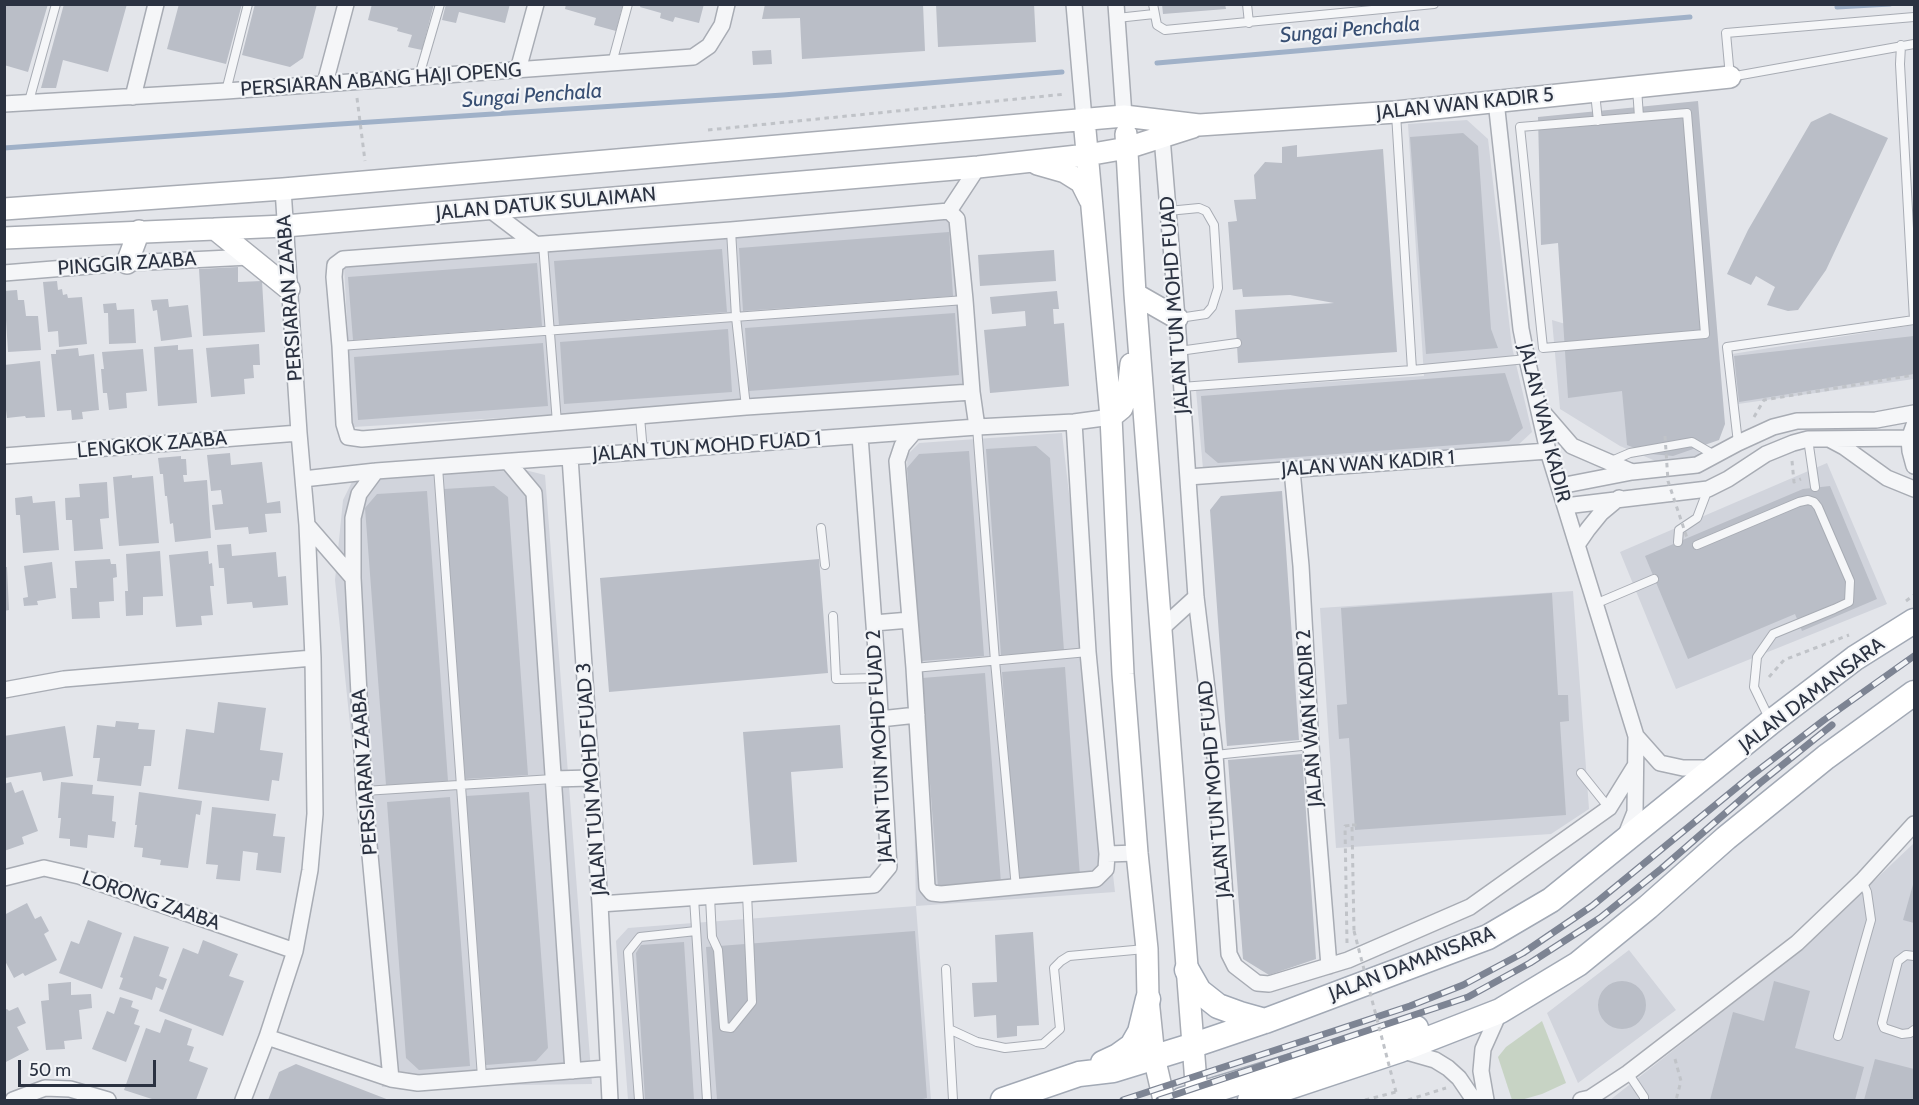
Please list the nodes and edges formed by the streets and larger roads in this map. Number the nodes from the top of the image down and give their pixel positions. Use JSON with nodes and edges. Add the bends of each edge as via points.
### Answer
{"nodes":[{"id":1,"x":156,"y":4,"type":"edge"},
{"id":2,"x":346,"y":4,"type":"edge"},
{"id":3,"x":536,"y":4,"type":"edge"},
{"id":4,"x":727,"y":4,"type":"edge"},
{"id":5,"x":1074,"y":4,"type":"edge"},
{"id":6,"x":1116,"y":11,"type":"edge"},
{"id":7,"x":518,"y":70,"type":"junction"},
{"id":8,"x":1730,"y":77,"type":"road end"},
{"id":9,"x":325,"y":83,"type":"junction"},
{"id":10,"x":133,"y":97,"type":"junction"},
{"id":11,"x":1496,"y":101,"type":"junction"},
{"id":12,"x":4,"y":104,"type":"edge"},
{"id":13,"x":1124,"y":116,"type":"junction"},
{"id":14,"x":1084,"y":119,"type":"junction"},
{"id":15,"x":1199,"y":124,"type":"junction"},
{"id":16,"x":1162,"y":137,"type":"junction"},
{"id":17,"x":1127,"y":148,"type":"junction"},
{"id":18,"x":1087,"y":155,"type":"junction"},
{"id":19,"x":1028,"y":162,"type":"junction"},
{"id":20,"x":978,"y":167,"type":"junction"},
{"id":21,"x":284,"y":189,"type":"junction"},
{"id":22,"x":1091,"y":201,"type":"junction"},
{"id":23,"x":4,"y":209,"type":"edge"},
{"id":24,"x":489,"y":209,"type":"junction"},
{"id":25,"x":949,"y":211,"type":"junction"},
{"id":26,"x":285,"y":226,"type":"junction"},
{"id":27,"x":215,"y":229,"type":"junction"},
{"id":28,"x":139,"y":231,"type":"junction"},
{"id":29,"x":4,"y":238,"type":"edge"},
{"id":30,"x":539,"y":244,"type":"junction"},
{"id":31,"x":250,"y":257,"type":"junction"},
{"id":32,"x":127,"y":263,"type":"junction"},
{"id":33,"x":4,"y":273,"type":"edge"},
{"id":34,"x":289,"y":289,"type":"junction"},
{"id":35,"x":1136,"y":304,"type":"junction"},
{"id":36,"x":1177,"y":318,"type":"junction"},
{"id":37,"x":972,"y":392,"type":"junction"},
{"id":38,"x":1537,"y":405,"type":"junction"},
{"id":39,"x":1914,"y":413,"type":"edge"},
{"id":40,"x":1111,"y":417,"type":"junction"},
{"id":41,"x":1074,"y":422,"type":"junction"},
{"id":42,"x":977,"y":427,"type":"junction"},
{"id":43,"x":914,"y":432,"type":"junction"},
{"id":44,"x":299,"y":433,"type":"junction"},
{"id":45,"x":1912,"y":434,"type":"edge"},
{"id":46,"x":860,"y":436,"type":"junction"},
{"id":47,"x":1826,"y":438,"type":"junction"},
{"id":48,"x":1548,"y":451,"type":"junction"},
{"id":49,"x":4,"y":456,"type":"edge"},
{"id":50,"x":570,"y":457,"type":"junction"},
{"id":51,"x":508,"y":462,"type":"junction"},
{"id":52,"x":1914,"y":466,"type":"edge"},
{"id":53,"x":1292,"y":470,"type":"junction"},
{"id":54,"x":376,"y":471,"type":"junction"},
{"id":55,"x":1632,"y":472,"type":"junction"},
{"id":56,"x":1188,"y":477,"type":"junction"},
{"id":57,"x":303,"y":479,"type":"junction"},
{"id":58,"x":1560,"y":486,"type":"junction"},
{"id":59,"x":1914,"y":489,"type":"edge"},
{"id":60,"x":1619,"y":498,"type":"junction"},
{"id":61,"x":1565,"y":506,"type":"junction"},
{"id":62,"x":307,"y":525,"type":"junction"},
{"id":63,"x":1577,"y":545,"type":"junction"},
{"id":64,"x":353,"y":578,"type":"junction"},
{"id":65,"x":1196,"y":597,"type":"junction"},
{"id":66,"x":1910,"y":611,"type":"edge"},
{"id":67,"x":910,"y":620,"type":"junction"},
{"id":68,"x":874,"y":623,"type":"junction"},
{"id":69,"x":1161,"y":629,"type":"junction"},
{"id":70,"x":313,"y":658,"type":"junction"},
{"id":71,"x":4,"y":690,"type":"edge"},
{"id":72,"x":1914,"y":693,"type":"edge"},
{"id":73,"x":917,"y":716,"type":"junction"},
{"id":74,"x":880,"y":719,"type":"junction"},
{"id":75,"x":1636,"y":735,"type":"junction"},
{"id":76,"x":1635,"y":766,"type":"junction"},
{"id":77,"x":1716,"y":768,"type":"junction"},
{"id":78,"x":591,"y":778,"type":"junction"},
{"id":79,"x":553,"y":779,"type":"junction"},
{"id":80,"x":1914,"y":824,"type":"edge"},
{"id":81,"x":1624,"y":843,"type":"junction"},
{"id":82,"x":1137,"y":853,"type":"junction"},
{"id":83,"x":1107,"y":854,"type":"junction"},
{"id":84,"x":4,"y":878,"type":"edge"},
{"id":85,"x":600,"y":904,"type":"junction"},
{"id":86,"x":295,"y":951,"type":"junction"},
{"id":87,"x":1329,"y":966,"type":"junction"},
{"id":88,"x":1187,"y":970,"type":"junction"},
{"id":89,"x":1148,"y":999,"type":"junction"},
{"id":90,"x":1500,"y":1011,"type":"junction"},
{"id":91,"x":1265,"y":1021,"type":"junction"},
{"id":92,"x":267,"y":1037,"type":"junction"},
{"id":93,"x":1191,"y":1046,"type":"junction"},
{"id":94,"x":1400,"y":1050,"type":"junction"},
{"id":95,"x":1154,"y":1057,"type":"junction"},
{"id":96,"x":607,"y":1068,"type":"junction"},
{"id":97,"x":573,"y":1071,"type":"junction"},
{"id":98,"x":1079,"y":1074,"type":"junction"},
{"id":99,"x":392,"y":1079,"type":"junction"},
{"id":100,"x":1189,"y":1098,"type":"edge"},
{"id":101,"x":14,"y":1101,"type":"edge"},
{"id":102,"x":108,"y":1101,"type":"edge"},
{"id":103,"x":243,"y":1101,"type":"edge"},
{"id":104,"x":610,"y":1101,"type":"edge"},
{"id":105,"x":1003,"y":1101,"type":"edge"},
{"id":106,"x":1164,"y":1101,"type":"edge"},
{"id":107,"x":1250,"y":1101,"type":"edge"},
{"id":108,"x":1474,"y":1101,"type":"edge"},
{"id":109,"x":1486,"y":1101,"type":"edge"},
{"id":110,"x":1581,"y":1101,"type":"edge"}],
"edges":[{"from":1,"to":10,"type":"street"},
{"from":2,"to":9,"type":"street"},
{"from":3,"to":7,"type":"street"},
{"from":4,"to":7,"type":"street","name":"PERSIARAN ABANG HAJI OPENG","via":[[722,25],[709,46],[693,57]]},
{"from":5,"to":14,"type":"street"},
{"from":6,"to":13,"type":"street","name":"JALAN TUN MOHD FUAD"},
{"from":7,"to":9,"type":"street","name":"PERSIARAN ABANG HAJI OPENG"},
{"from":8,"to":11,"type":"main road","name":"JALAN WAN KADIR 5"},
{"from":9,"to":10,"type":"street","name":"PERSIARAN ABANG HAJI OPENG"},
{"from":10,"to":12,"type":"street","name":"PERSIARAN ABANG HAJI OPENG"},
{"from":11,"to":15,"type":"main road","name":"JALAN WAN KADIR 5","via":[[1395,112]]},
{"from":11,"to":38,"type":"street","name":"JALAN WAN KADIR","via":[[1521,329]]},
{"from":13,"to":14,"type":"main road","name":"JALAN DATUK SULAIMAN"},
{"from":13,"to":15,"type":"main road","name":"JALAN WAN KADIR 5"},
{"from":13,"to":17,"type":"main road","name":"JALAN TUN MOHD FUAD"},
{"from":14,"to":18,"type":"main road"},
{"from":14,"to":21,"type":"main road","name":"JALAN DATUK SULAIMAN"},
{"from":15,"to":16,"type":"main road","name":"JALAN WAN KADIR 5"},
{"from":16,"to":17,"type":"main road","name":"JALAN WAN KADIR 5"},
{"from":16,"to":36,"type":"street","name":"JALAN TUN MOHD FUAD"},
{"from":17,"to":18,"type":"main road","name":"JALAN WAN KADIR 5"},
{"from":17,"to":35,"type":"main road","name":"JALAN TUN MOHD FUAD"},
{"from":18,"to":19,"type":"main road","name":"JALAN DATUK SULAIMAN"},
{"from":18,"to":22,"type":"main road"},
{"from":19,"to":20,"type":"main road","name":"JALAN DATUK SULAIMAN"},
{"from":19,"to":22,"type":"main road","via":[[1065,172],[1081,182]]},
{"from":20,"to":24,"type":"main road","name":"JALAN DATUK SULAIMAN"},
{"from":20,"to":25,"type":"street"},
{"from":21,"to":23,"type":"main road","name":"JALAN DATUK SULAIMAN"},
{"from":21,"to":26,"type":"street","name":"PERSIARAN ZAABA"},
{"from":22,"to":40,"type":"main road"},
{"from":24,"to":26,"type":"main road","name":"JALAN DATUK SULAIMAN"},
{"from":24,"to":30,"type":"street"},
{"from":25,"to":30,"type":"street"},
{"from":25,"to":37,"type":"street","via":[[957,219]]},
{"from":26,"to":27,"type":"main road","name":"JALAN DATUK SULAIMAN"},
{"from":26,"to":34,"type":"street","name":"PERSIARAN ZAABA"},
{"from":27,"to":28,"type":"main road","name":"JALAN DATUK SULAIMAN"},
{"from":27,"to":31,"type":"main road"},
{"from":28,"to":29,"type":"main road","name":"JALAN DATUK SULAIMAN"},
{"from":28,"to":32,"type":"main road"},
{"from":30,"to":37,"type":"street","via":[[343,259],[335,266],[344,424],[348,437],[362,439]]},
{"from":31,"to":32,"type":"street","name":"PINGGIR ZAABA"},
{"from":31,"to":34,"type":"main road"},
{"from":32,"to":33,"type":"street","name":"PINGGIR ZAABA"},
{"from":34,"to":44,"type":"street","name":"PERSIARAN ZAABA"},
{"from":35,"to":36,"type":"main road"},
{"from":35,"to":40,"type":"main road","via":[[1128,391],[1122,408]]},
{"from":35,"to":69,"type":"main road","name":"JALAN TUN MOHD FUAD"},
{"from":36,"to":56,"type":"street","name":"JALAN TUN MOHD FUAD"},
{"from":37,"to":42,"type":"street"},
{"from":38,"to":48,"type":"street","name":"JALAN WAN KADIR"},
{"from":38,"to":55,"type":"street","via":[[1572,446]]},
{"from":39,"to":55,"type":"street","via":[[1876,420],[1797,421],[1773,427],[1697,465]]},
{"from":40,"to":41,"type":"street","name":"JALAN TUN MOHD FUAD 1"},
{"from":40,"to":82,"type":"main road","via":[[1123,674]]},
{"from":41,"to":42,"type":"street","name":"JALAN TUN MOHD FUAD 1"},
{"from":41,"to":83,"type":"street"},
{"from":42,"to":43,"type":"street","name":"JALAN TUN MOHD FUAD 1"},
{"from":43,"to":46,"type":"street","name":"JALAN TUN MOHD FUAD 1"},
{"from":43,"to":67,"type":"street","name":"JALAN TUN MOHD FUAD 2","via":[[897,461]]},
{"from":44,"to":49,"type":"street","name":"LENGKOK ZAABA"},
{"from":44,"to":57,"type":"street","name":"PERSIARAN ZAABA"},
{"from":45,"to":47,"type":"street"},
{"from":45,"to":52,"type":"street","via":[[1910,451]]},
{"from":46,"to":50,"type":"street","name":"JALAN TUN MOHD FUAD 1"},
{"from":46,"to":68,"type":"street","name":"JALAN TUN MOHD FUAD 2"},
{"from":47,"to":59,"type":"street","via":[[1887,478]]},
{"from":47,"to":60,"type":"street","via":[[1793,442],[1708,489]]},
{"from":48,"to":53,"type":"street","name":"JALAN WAN KADIR 1"},
{"from":48,"to":58,"type":"street","name":"JALAN WAN KADIR"},
{"from":50,"to":51,"type":"street","name":"JALAN TUN MOHD FUAD 1"},
{"from":50,"to":78,"type":"street","name":"JALAN TUN MOHD FUAD 3"},
{"from":51,"to":54,"type":"street","name":"JALAN TUN MOHD FUAD 1"},
{"from":51,"to":79,"type":"street","via":[[534,494]]},
{"from":53,"to":56,"type":"street","name":"JALAN WAN KADIR 1"},
{"from":53,"to":87,"type":"street","name":"JALAN WAN KADIR 2"},
{"from":54,"to":57,"type":"street","name":"JALAN TUN MOHD FUAD 1"},
{"from":54,"to":64,"type":"street","name":"PERSIARAN ZAABA","via":[[359,494],[353,518]]},
{"from":55,"to":58,"type":"street"},
{"from":56,"to":65,"type":"street","name":"JALAN TUN MOHD FUAD"},
{"from":57,"to":62,"type":"street","name":"PERSIARAN ZAABA"},
{"from":58,"to":61,"type":"street","name":"JALAN WAN KADIR"},
{"from":60,"to":61,"type":"street"},
{"from":60,"to":63,"type":"street","via":[[1601,513]]},
{"from":61,"to":63,"type":"street","name":"JALAN WAN KADIR"},
{"from":62,"to":64,"type":"street"},
{"from":62,"to":70,"type":"street","name":"PERSIARAN ZAABA"},
{"from":63,"to":75,"type":"street","name":"JALAN WAN KADIR"},
{"from":64,"to":99,"type":"street","name":"PERSIARAN ZAABA","via":[[364,791]]},
{"from":65,"to":69,"type":"street"},
{"from":65,"to":87,"type":"street","name":"JALAN TUN MOHD FUAD","via":[[1215,755],[1229,954],[1235,966],[1257,982],[1269,984]]},
{"from":66,"to":77,"type":"main road","name":"JALAN DAMANSARA"},
{"from":67,"to":68,"type":"street"},
{"from":67,"to":73,"type":"street","name":"JALAN TUN MOHD FUAD 2"},
{"from":68,"to":74,"type":"street","name":"JALAN TUN MOHD FUAD 2"},
{"from":69,"to":88,"type":"main road","name":"JALAN TUN MOHD FUAD"},
{"from":70,"to":71,"type":"street","via":[[64,679]]},
{"from":70,"to":86,"type":"street","name":"PERSIARAN ZAABA","via":[[315,814],[310,870]]},
{"from":72,"to":90,"type":"main road","via":[[1817,764],[1578,964]]},
{"from":73,"to":74,"type":"street"},
{"from":73,"to":83,"type":"street","name":"JALAN TUN MOHD FUAD 2","via":[[927,887],[932,893],[1096,879],[1106,869]]},
{"from":74,"to":85,"type":"street","name":"JALAN TUN MOHD FUAD 2","via":[[889,867],[874,885]]},
{"from":75,"to":76,"type":"street","name":"JALAN WAN KADIR"},
{"from":75,"to":77,"type":"street","name":"JALAN WAN KADIR","via":[[1660,763]]},
{"from":76,"to":81,"type":"street","name":"JALAN WAN KADIR","via":[[1635,812]]},
{"from":76,"to":87,"type":"street","name":"JALAN TUN MOHD FUAD","via":[[1609,808],[1470,907]]},
{"from":77,"to":81,"type":"main road","name":"JALAN DAMANSARA"},
{"from":78,"to":79,"type":"street"},
{"from":78,"to":85,"type":"street","name":"JALAN TUN MOHD FUAD 3"},
{"from":79,"to":97,"type":"street"},
{"from":80,"to":110,"type":"street","via":[[1797,943],[1628,1073]]},
{"from":81,"to":91,"type":"main road","name":"JALAN DAMANSARA","via":[[1551,900],[1488,937]]},
{"from":82,"to":83,"type":"street"},
{"from":82,"to":89,"type":"main road"},
{"from":84,"to":86,"type":"street","name":"LORONG ZAABA","via":[[44,868],[79,876]]},
{"from":85,"to":96,"type":"street","name":"JALAN TUN MOHD FUAD 3"},
{"from":86,"to":92,"type":"street","name":"PERSIARAN ZAABA"},
{"from":88,"to":91,"type":"main road","via":[[1199,991],[1218,1006]]},
{"from":88,"to":93,"type":"main road","name":"JALAN TUN MOHD FUAD"},
{"from":89,"to":95,"type":"main road"},
{"from":89,"to":98,"type":"main road","via":[[1140,1032],[1132,1046]]},
{"from":90,"to":94,"type":"main road"},
{"from":90,"to":100,"type":"main road","via":[[1452,1017]]},
{"from":90,"to":109,"type":"street","via":[[1483,1049],[1480,1071]]},
{"from":91,"to":93,"type":"main road","name":"JALAN DAMANSARA"},
{"from":92,"to":99,"type":"street"},
{"from":92,"to":103,"type":"street","name":"PERSIARAN ZAABA"},
{"from":93,"to":95,"type":"main road","name":"JALAN DAMANSARA"},
{"from":93,"to":100,"type":"main road","name":"JALAN TUN MOHD FUAD"},
{"from":94,"to":107,"type":"main road"},
{"from":94,"to":108,"type":"street","via":[[1448,1068]]},
{"from":95,"to":98,"type":"main road","name":"JALAN DAMANSARA","via":[[1113,1070]]},
{"from":95,"to":106,"type":"main road"},
{"from":96,"to":97,"type":"street"},
{"from":96,"to":104,"type":"street","name":"JALAN TUN MOHD FUAD 3"},
{"from":97,"to":99,"type":"street","via":[[418,1083]]},
{"from":98,"to":105,"type":"main road","name":"JALAN DAMANSARA"},
{"from":101,"to":102,"type":"street","via":[[45,1088],[70,1089]]}]}
